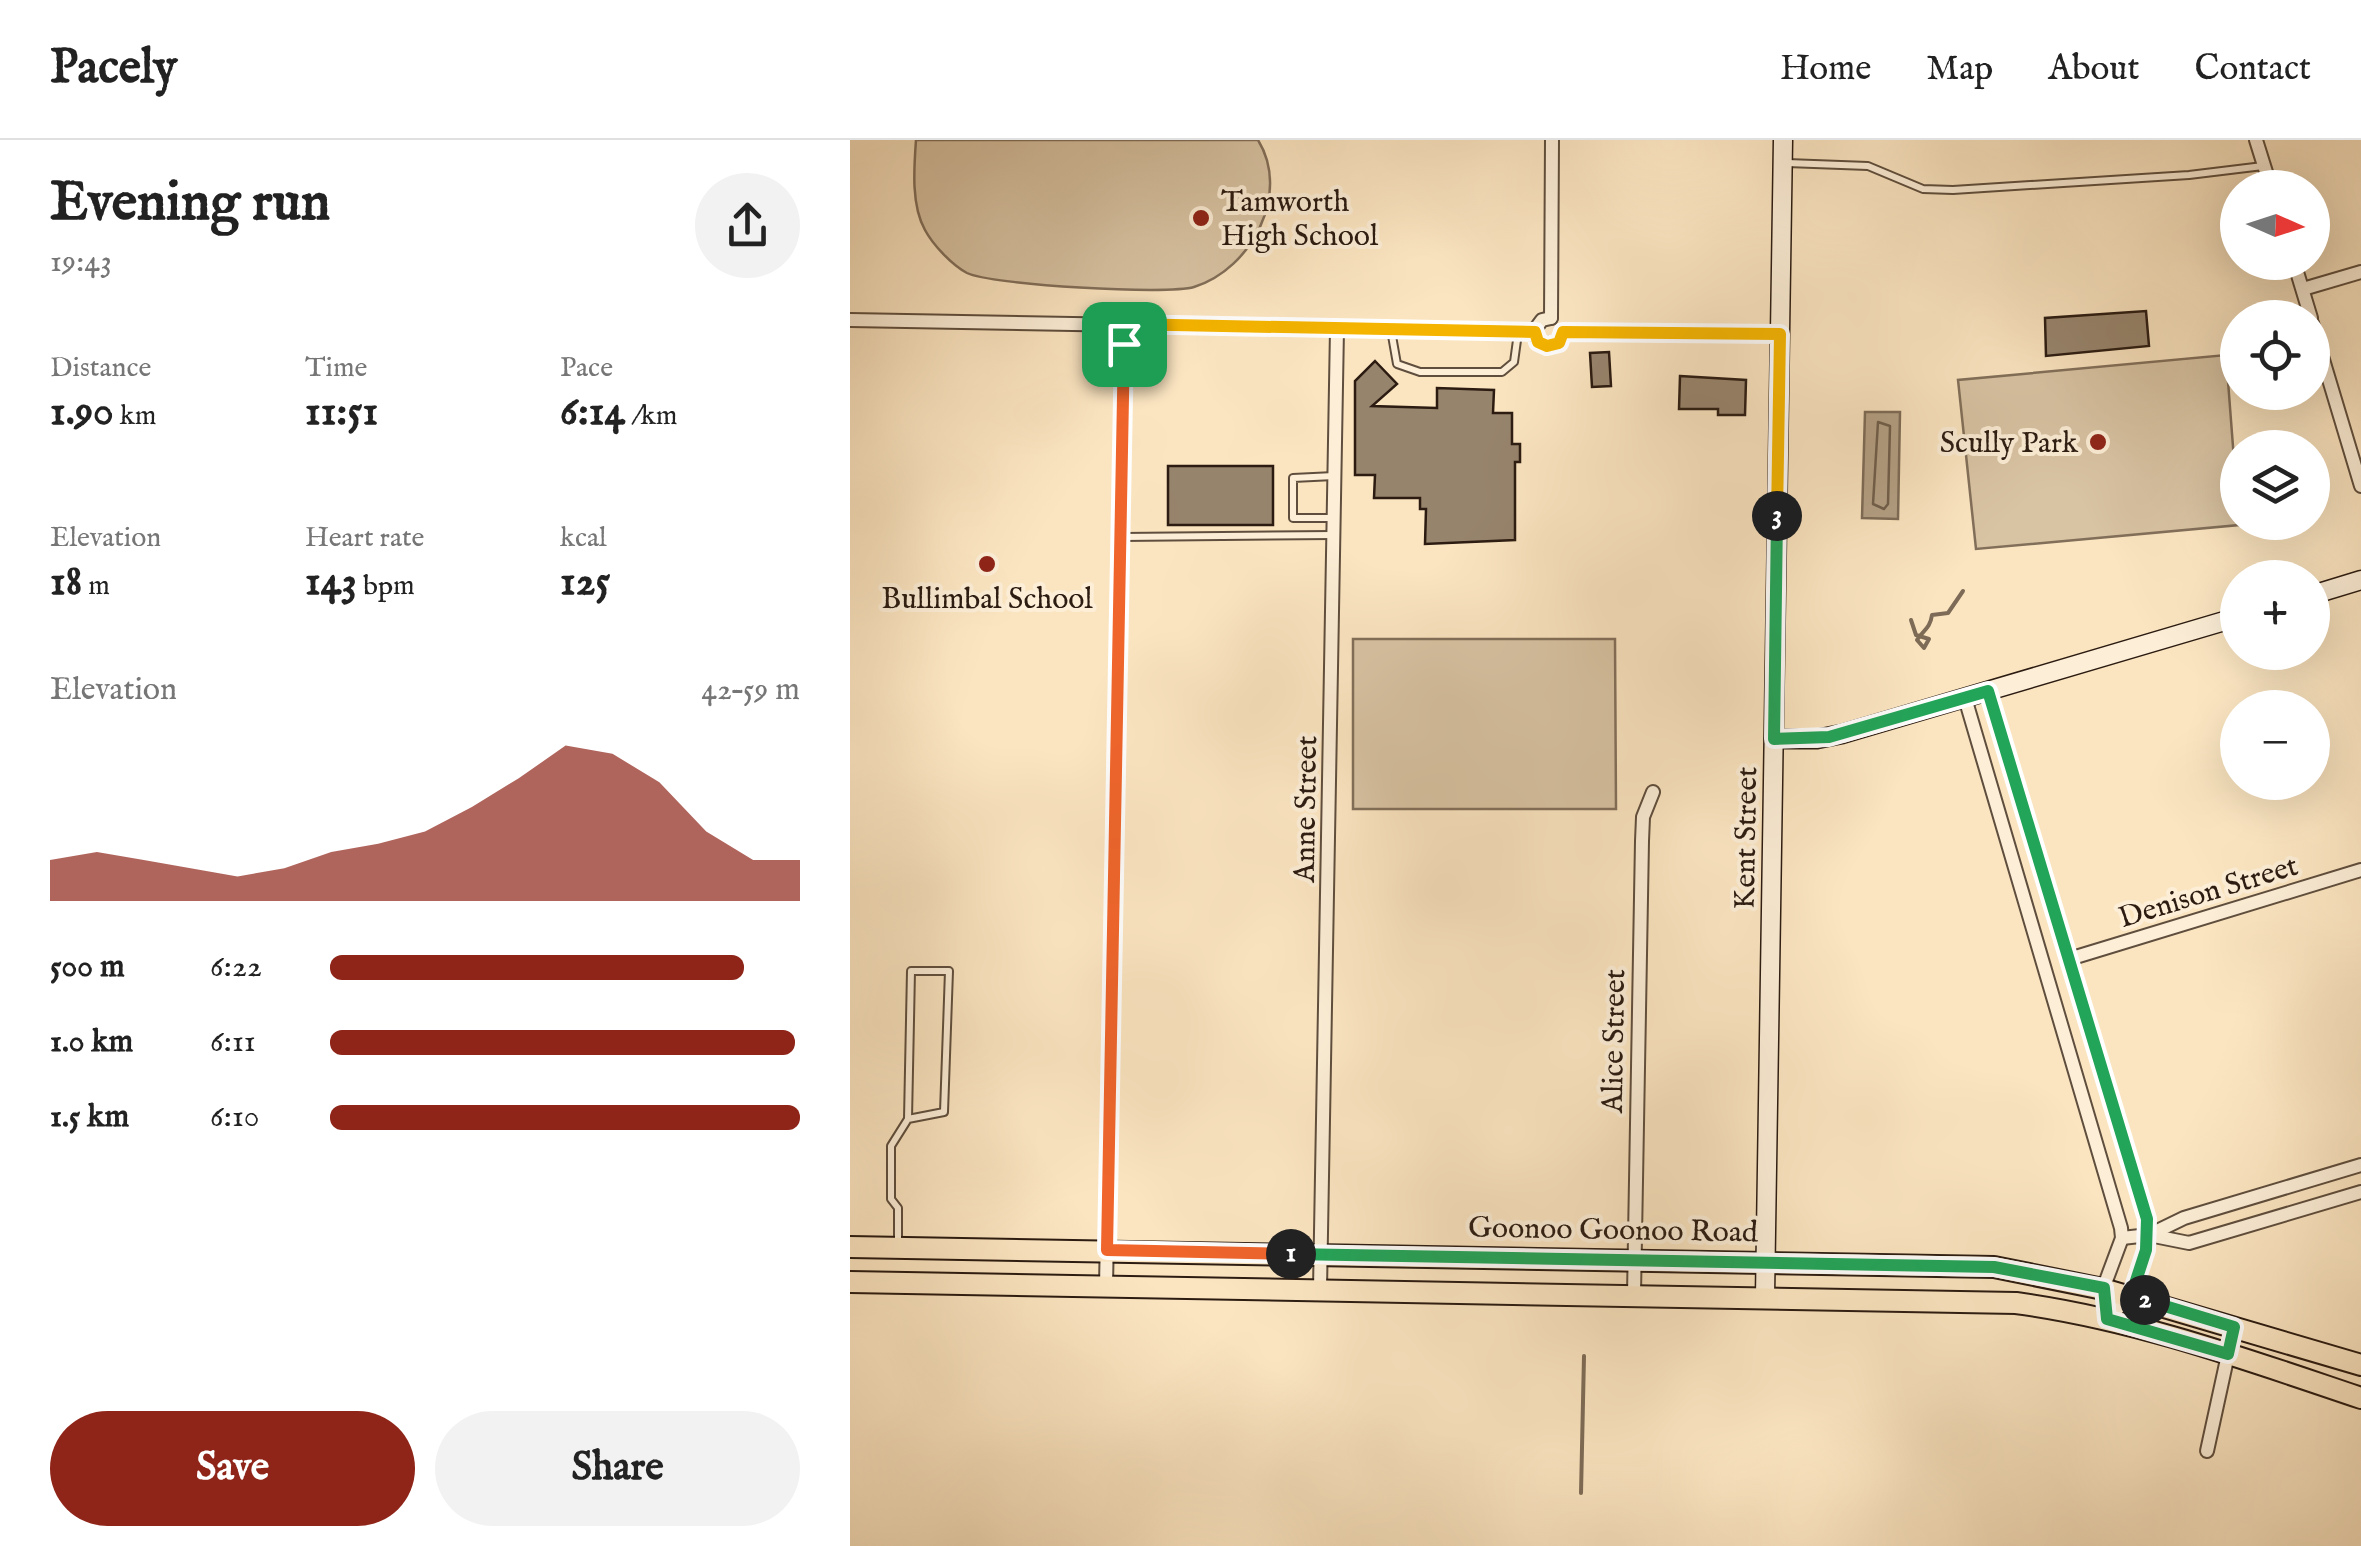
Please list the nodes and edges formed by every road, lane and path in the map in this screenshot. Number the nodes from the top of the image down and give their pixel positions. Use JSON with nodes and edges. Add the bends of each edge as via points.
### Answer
{"nodes":[{"id":1,"x":1552,"y":140,"type":"edge"},
{"id":2,"x":1783,"y":140,"type":"edge"},
{"id":3,"x":2256,"y":140,"type":"edge"},
{"id":4,"x":1782,"y":163,"type":"junction"},
{"id":5,"x":2264,"y":166,"type":"junction"},
{"id":6,"x":2265,"y":170,"type":"edge"},
{"id":7,"x":2361,"y":272,"type":"edge"},
{"id":8,"x":2300,"y":280,"type":"edge"},
{"id":9,"x":2303,"y":290,"type":"junction"},
{"id":10,"x":2306,"y":300,"type":"edge"},
{"id":11,"x":1551,"y":318,"type":"junction"},
{"id":12,"x":850,"y":320,"type":"edge"},
{"id":13,"x":1124,"y":324,"type":"junction"},
{"id":14,"x":1337,"y":328,"type":"junction"},
{"id":15,"x":1391,"y":330,"type":"junction"},
{"id":16,"x":1518,"y":332,"type":"junction"},
{"id":17,"x":1535,"y":332,"type":"junction"},
{"id":18,"x":1563,"y":332,"type":"junction"},
{"id":19,"x":1780,"y":334,"type":"junction"},
{"id":20,"x":2330,"y":381,"type":"edge"},
{"id":21,"x":1334,"y":476,"type":"junction"},
{"id":22,"x":2361,"y":486,"type":"edge"},
{"id":23,"x":1335,"y":518,"type":"junction"},
{"id":24,"x":1335,"y":535,"type":"junction"},
{"id":25,"x":1122,"y":538,"type":"junction"},
{"id":26,"x":2361,"y":580,"type":"edge"},
{"id":27,"x":2330,"y":589,"type":"edge"},
{"id":28,"x":2220,"y":622,"type":"edge"},
{"id":29,"x":1988,"y":691,"type":"junction"},
{"id":30,"x":1965,"y":698,"type":"junction"},
{"id":31,"x":1774,"y":739,"type":"junction"},
{"id":32,"x":1653,"y":792,"type":"dead end"},
{"id":33,"x":2361,"y":870,"type":"edge"},
{"id":34,"x":2069,"y":959,"type":"junction"},
{"id":35,"x":908,"y":1120,"type":"junction"},
{"id":36,"x":2361,"y":1165,"type":"edge"},
{"id":37,"x":2361,"y":1192,"type":"edge"},
{"id":38,"x":2149,"y":1235,"type":"junction"},
{"id":39,"x":2122,"y":1238,"type":"junction"},
{"id":40,"x":850,"y":1247,"type":"edge"},
{"id":41,"x":898,"y":1248,"type":"junction"},
{"id":42,"x":1107,"y":1250,"type":"junction"},
{"id":43,"x":1321,"y":1254,"type":"junction"},
{"id":44,"x":1634,"y":1259,"type":"junction"},
{"id":45,"x":1766,"y":1261,"type":"junction"},
{"id":46,"x":850,"y":1282,"type":"edge"},
{"id":47,"x":1106,"y":1286,"type":"junction"},
{"id":48,"x":2104,"y":1288,"type":"junction"},
{"id":49,"x":1320,"y":1290,"type":"junction"},
{"id":50,"x":1634,"y":1294,"type":"junction"},
{"id":51,"x":1765,"y":1296,"type":"junction"},
{"id":52,"x":2131,"y":1296,"type":"junction"},
{"id":53,"x":2107,"y":1319,"type":"junction"},
{"id":54,"x":2234,"y":1327,"type":"junction"},
{"id":55,"x":2228,"y":1354,"type":"junction"},
{"id":56,"x":2361,"y":1365,"type":"edge"},
{"id":57,"x":2361,"y":1398,"type":"edge"},
{"id":58,"x":2207,"y":1451,"type":"dead end"}],
"edges":[{"from":1,"to":11,"type":"street"},
{"from":2,"to":4,"type":"street","name":"Kent Street"},
{"from":3,"to":5,"type":"street"},
{"from":4,"to":5,"type":"lane","via":[[1868,166],[1910,186],[1952,190]]},
{"from":4,"to":19,"type":"street","name":"Kent Street"},
{"from":5,"to":6,"type":"street"},
{"from":7,"to":9,"type":"street"},
{"from":8,"to":9,"type":"street"},
{"from":9,"to":10,"type":"street"},
{"from":11,"to":17,"type":"street"},
{"from":11,"to":18,"type":"street"},
{"from":12,"to":13,"type":"street"},
{"from":13,"to":14,"type":"street"},
{"from":13,"to":25,"type":"street"},
{"from":14,"to":15,"type":"street"},
{"from":14,"to":21,"type":"street","name":"Anne Street"},
{"from":15,"to":16,"type":"street"},
{"from":15,"to":16,"type":"lane","via":[[1397,364],[1420,372],[1502,372],[1517,354]]},
{"from":16,"to":17,"type":"street"},
{"from":17,"to":18,"type":"street","via":[[1538,342],[1551,346]]},
{"from":18,"to":19,"type":"street"},
{"from":19,"to":31,"type":"street","name":"Kent Street"},
{"from":20,"to":22,"type":"street"},
{"from":21,"to":23,"type":"street","name":"Anne Street"},
{"from":21,"to":23,"type":"lane","via":[[1293,478],[1293,518]]},
{"from":23,"to":24,"type":"street","name":"Anne Street"},
{"from":24,"to":25,"type":"lane"},
{"from":24,"to":43,"type":"street","name":"Anne Street"},
{"from":25,"to":42,"type":"street"},
{"from":26,"to":27,"type":"street"},
{"from":28,"to":29,"type":"street"},
{"from":29,"to":30,"type":"street"},
{"from":29,"to":34,"type":"street"},
{"from":30,"to":31,"type":"street","via":[[1829,737]]},
{"from":30,"to":39,"type":"street"},
{"from":31,"to":45,"type":"street","name":"Kent Street"},
{"from":32,"to":44,"type":"street","name":"Alice Street","via":[[1642,840]]},
{"from":33,"to":34,"type":"street","name":"Denison Street"},
{"from":34,"to":38,"type":"street"},
{"from":35,"to":35,"type":"lane","via":[[911,971],[949,972],[944,1112]]},
{"from":35,"to":41,"type":"lane","via":[[891,1146]]},
{"from":36,"to":38,"type":"street","via":[[2184,1218]]},
{"from":37,"to":38,"type":"street","via":[[2188,1244]]},
{"from":38,"to":39,"type":"street"},
{"from":38,"to":52,"type":"street"},
{"from":39,"to":48,"type":"street"},
{"from":40,"to":41,"type":"main road","name":"Goonoo Goonoo Road"},
{"from":41,"to":42,"type":"main road","name":"Goonoo Goonoo Road"},
{"from":42,"to":43,"type":"main road","name":"Goonoo Goonoo Road"},
{"from":42,"to":47,"type":"street"},
{"from":43,"to":44,"type":"main road","name":"Goonoo Goonoo Road"},
{"from":43,"to":49,"type":"street","name":"Anne Street"},
{"from":44,"to":45,"type":"main road","name":"Goonoo Goonoo Road"},
{"from":44,"to":50,"type":"street","name":"Alice Street"},
{"from":45,"to":48,"type":"main road","name":"Goonoo Goonoo Road","via":[[1994,1267]]},
{"from":45,"to":51,"type":"street","name":"Kent Street"},
{"from":46,"to":47,"type":"main road"},
{"from":47,"to":49,"type":"main road"},
{"from":48,"to":52,"type":"main road","name":"Goonoo Goonoo Road"},
{"from":48,"to":53,"type":"street"},
{"from":49,"to":50,"type":"main road"},
{"from":50,"to":51,"type":"main road"},
{"from":51,"to":53,"type":"main road","via":[[2016,1302]]},
{"from":52,"to":53,"type":"street"},
{"from":52,"to":54,"type":"main road","name":"Goonoo Goonoo Road"},
{"from":53,"to":55,"type":"main road"},
{"from":54,"to":55,"type":"street"},
{"from":54,"to":56,"type":"main road","name":"Goonoo Goonoo Road"},
{"from":55,"to":57,"type":"main road"},
{"from":55,"to":58,"type":"street"}]}
